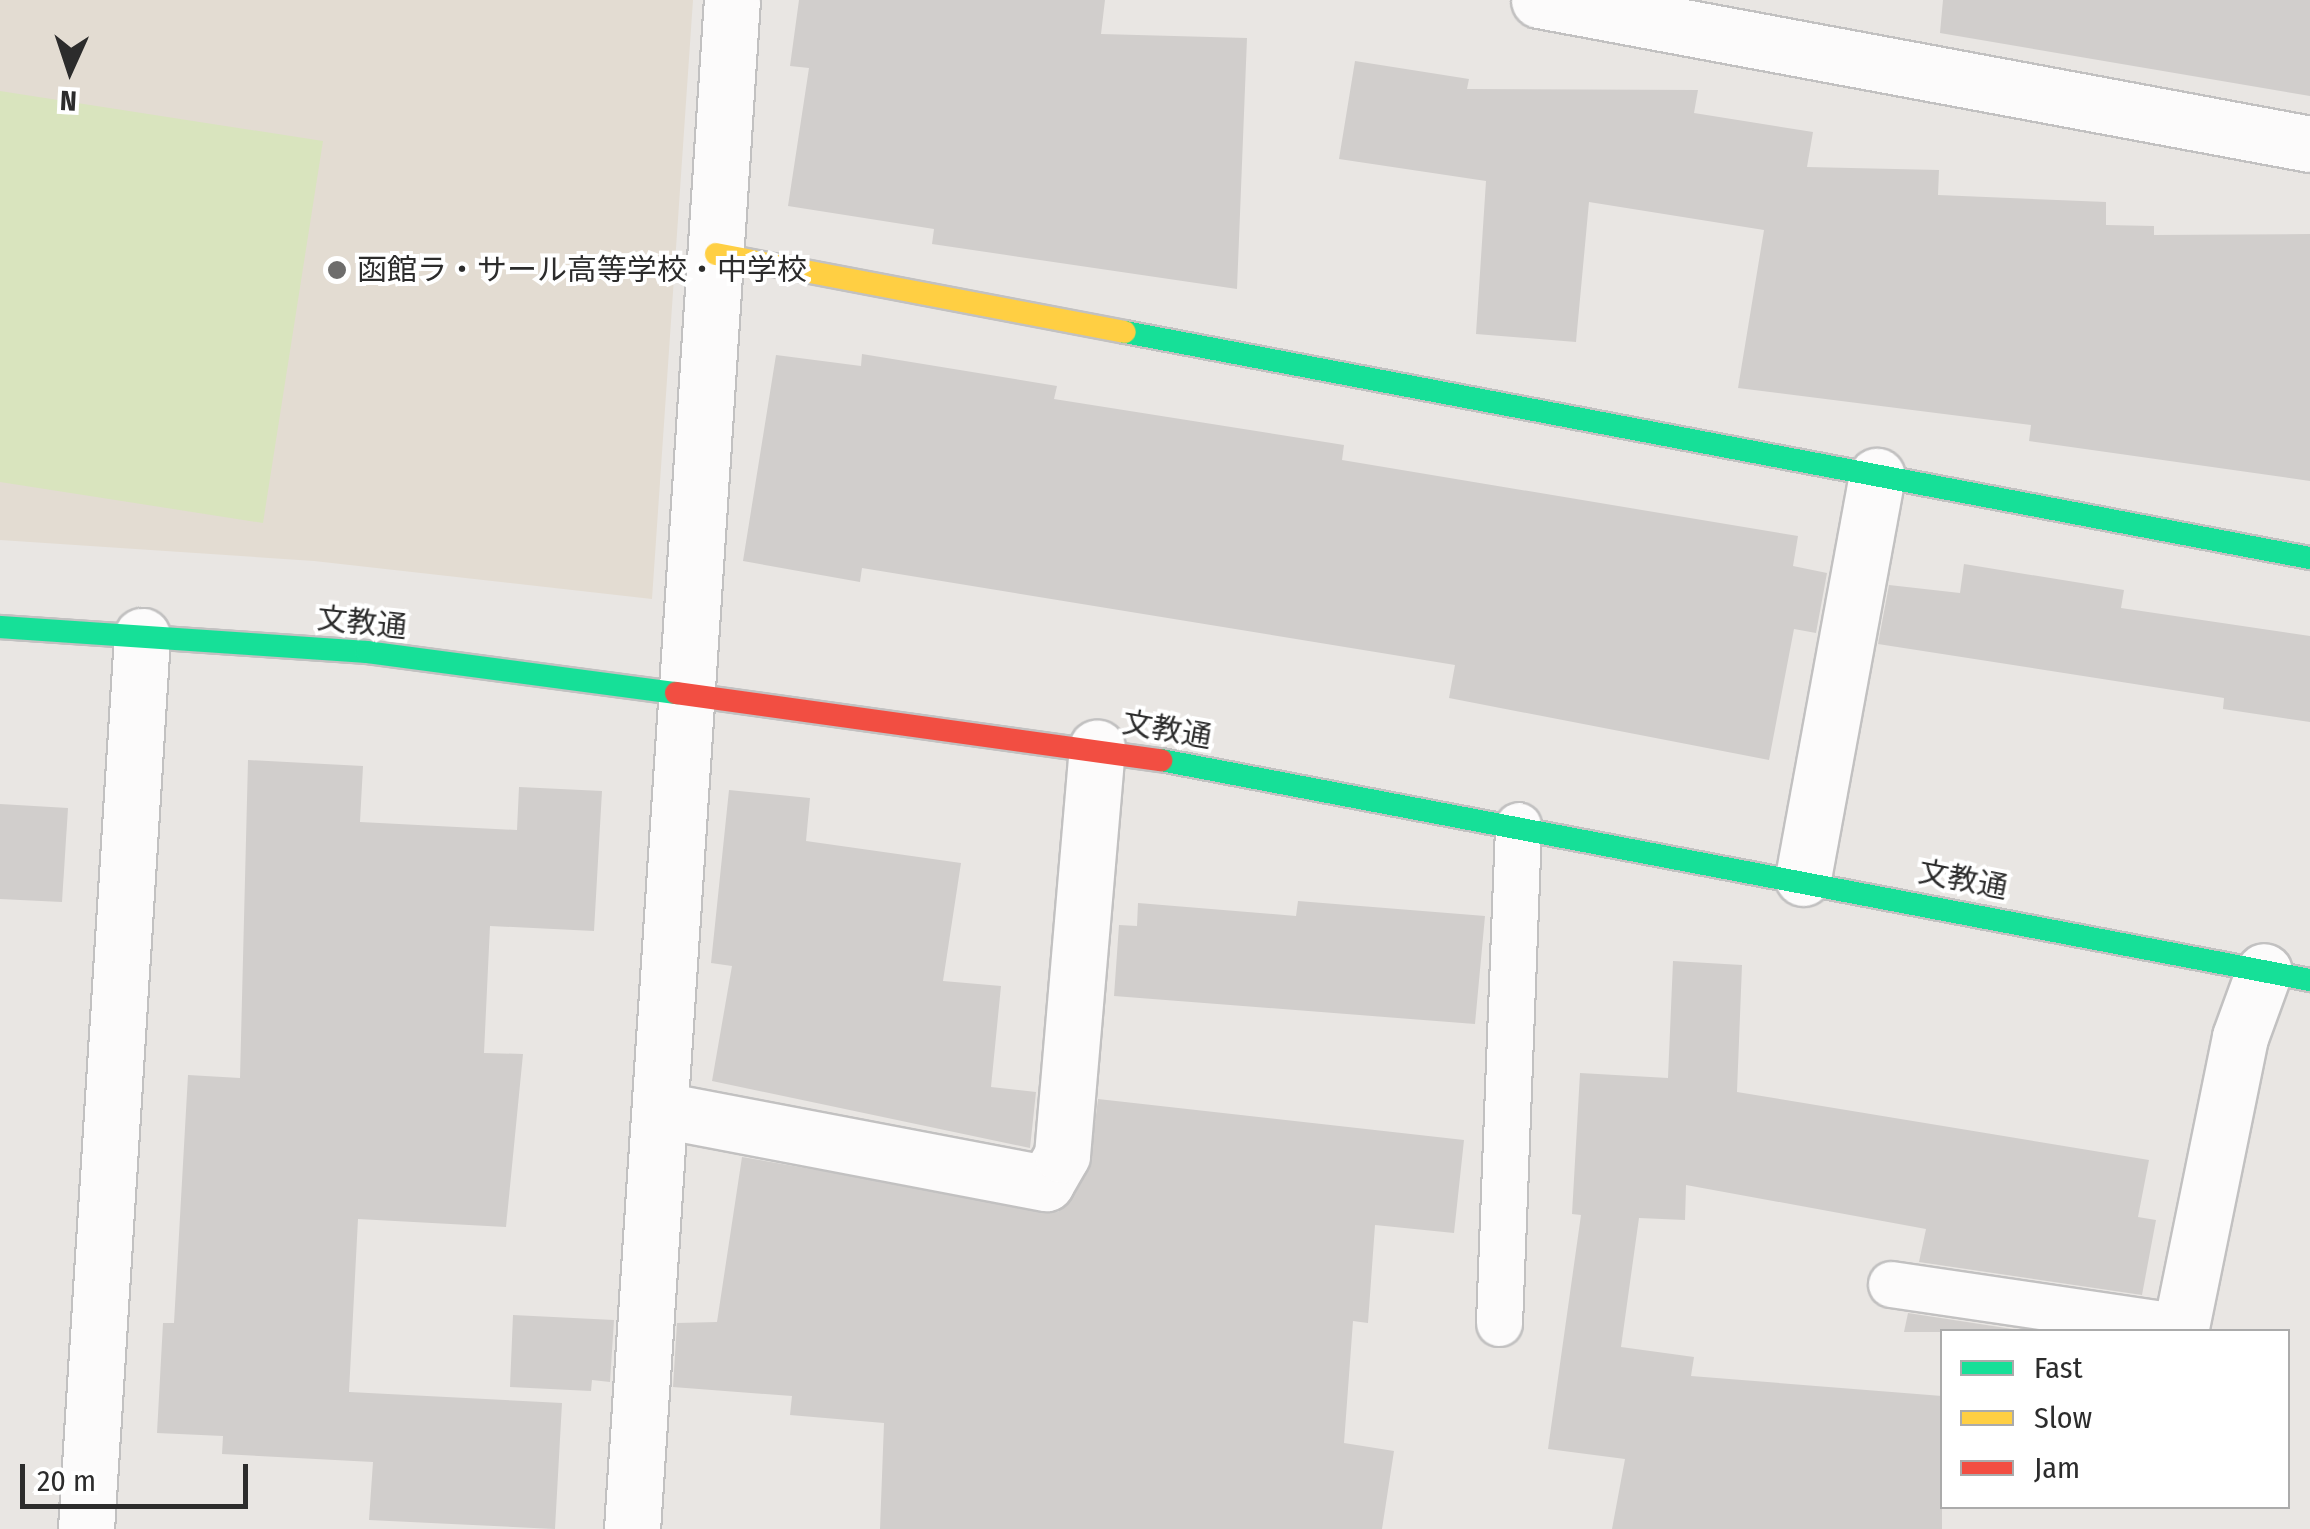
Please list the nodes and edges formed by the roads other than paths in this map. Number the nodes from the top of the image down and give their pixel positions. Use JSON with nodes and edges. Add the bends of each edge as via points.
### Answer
{"nodes":[{"id":1,"x":732,"y":0,"type":"edge"},
{"id":2,"x":1539,"y":0,"type":"edge"},
{"id":3,"x":2310,"y":144,"type":"edge"},
{"id":4,"x":716,"y":254,"type":"junction"},
{"id":5,"x":1877,"y":476,"type":"junction"},
{"id":6,"x":2310,"y":558,"type":"edge"},
{"id":7,"x":0,"y":627,"type":"edge"},
{"id":8,"x":142,"y":636,"type":"junction"},
{"id":9,"x":691,"y":695,"type":"junction"},
{"id":10,"x":1097,"y":748,"type":"junction"},
{"id":11,"x":1518,"y":826,"type":"junction"},
{"id":12,"x":1803,"y":878,"type":"junction"},
{"id":13,"x":2287,"y":975,"type":"edge"},
{"id":14,"x":662,"y":1110,"type":"junction"},
{"id":15,"x":1890,"y":1284,"type":"dead end"},
{"id":16,"x":1499,"y":1323,"type":"dead end"},
{"id":17,"x":2181,"y":1329,"type":"edge"},
{"id":18,"x":86,"y":1529,"type":"edge"},
{"id":19,"x":632,"y":1529,"type":"edge"}],
"edges":[{"from":1,"to":4,"type":"street"},
{"from":2,"to":3,"type":"street"},
{"from":4,"to":5,"type":"street"},
{"from":4,"to":9,"type":"street"},
{"from":5,"to":6,"type":"street"},
{"from":5,"to":12,"type":"street"},
{"from":7,"to":8,"type":"street","name":"文教通"},
{"from":8,"to":9,"type":"street","name":"文教通","via":[[367,652]]},
{"from":8,"to":18,"type":"street"},
{"from":9,"to":10,"type":"street","name":"文教通"},
{"from":9,"to":14,"type":"street"},
{"from":10,"to":11,"type":"street","name":"文教通"},
{"from":10,"to":14,"type":"street","via":[[1062,1155],[1046,1183]]},
{"from":11,"to":12,"type":"street","name":"文教通"},
{"from":11,"to":16,"type":"lane"},
{"from":12,"to":13,"type":"street","name":"文教通"},
{"from":13,"to":17,"type":"street","via":[[2240,1037]]},
{"from":14,"to":19,"type":"street"},
{"from":15,"to":17,"type":"lane"}]}
